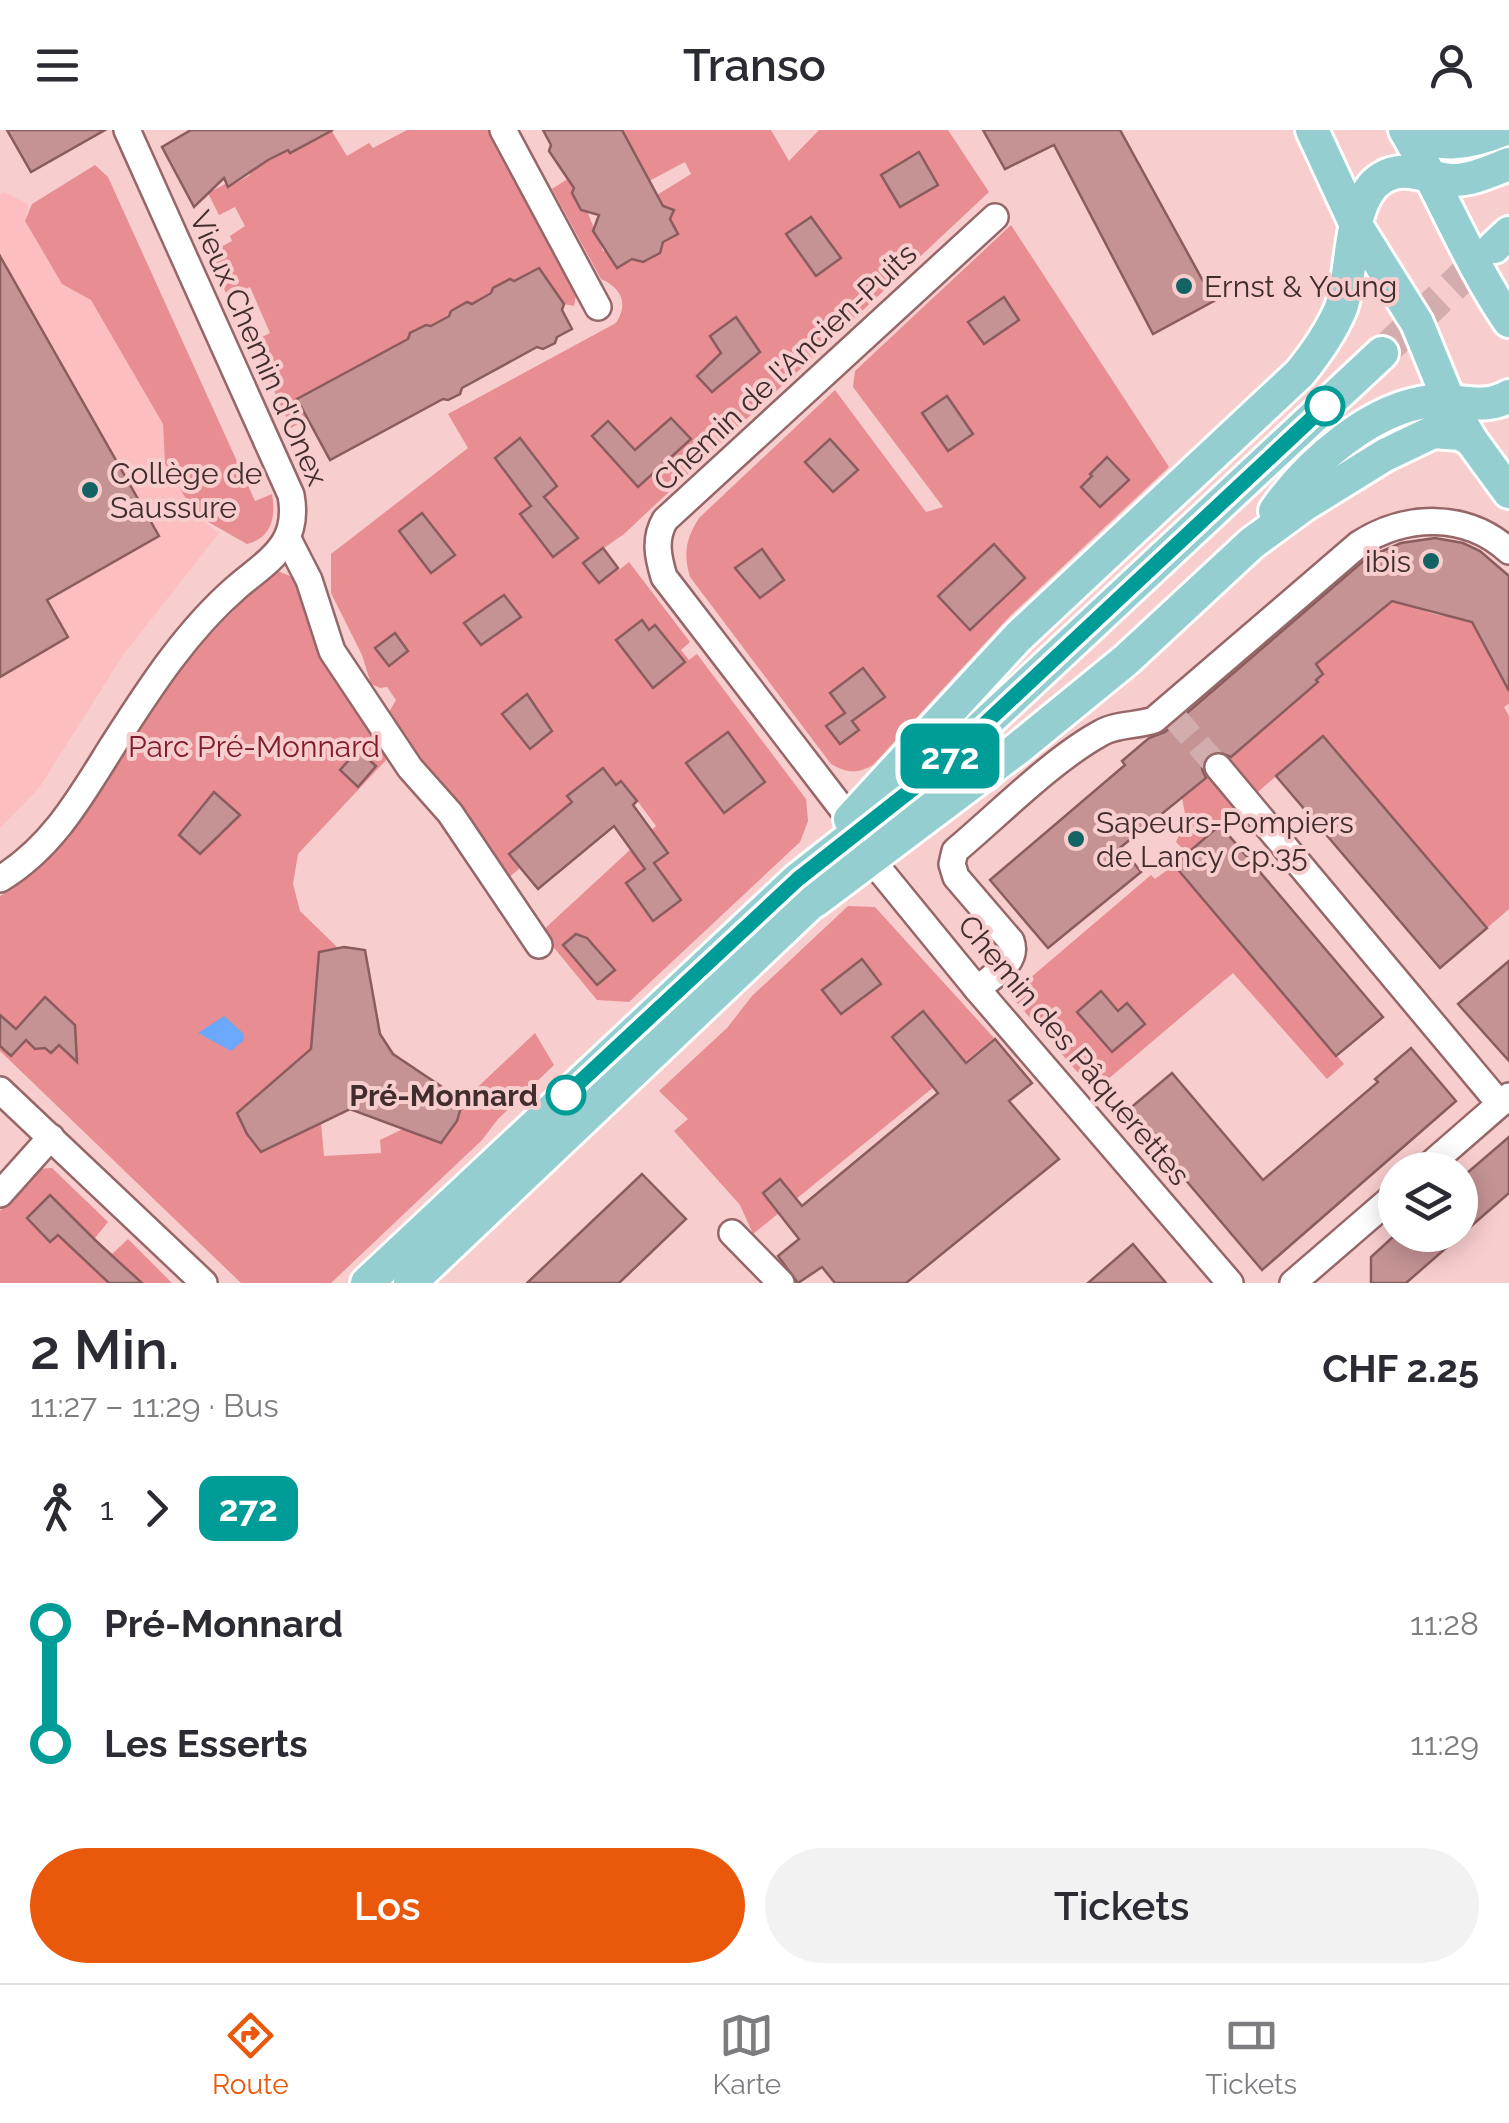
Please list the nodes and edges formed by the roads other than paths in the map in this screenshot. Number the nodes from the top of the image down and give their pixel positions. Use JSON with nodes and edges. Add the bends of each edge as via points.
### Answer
{"nodes":[{"id":1,"x":127,"y":130,"type":"edge"},
{"id":2,"x":503,"y":130,"type":"edge"},
{"id":3,"x":1312,"y":130,"type":"edge"},
{"id":4,"x":1406,"y":130,"type":"edge"},
{"id":5,"x":1502,"y":130,"type":"edge"},
{"id":6,"x":1509,"y":164,"type":"edge"},
{"id":7,"x":1431,"y":175,"type":"junction"},
{"id":8,"x":995,"y":217,"type":"dead end"},
{"id":9,"x":1356,"y":224,"type":"junction"},
{"id":10,"x":598,"y":306,"type":"dead end"},
{"id":11,"x":1509,"y":321,"type":"edge"},
{"id":12,"x":1382,"y":353,"type":"tunnel mouth"},
{"id":13,"x":1509,"y":396,"type":"edge"},
{"id":14,"x":1449,"y":400,"type":"junction"},
{"id":15,"x":1472,"y":440,"type":"junction"},
{"id":16,"x":1509,"y":492,"type":"edge"},
{"id":17,"x":288,"y":539,"type":"junction"},
{"id":18,"x":1252,"y":543,"type":"junction"},
{"id":19,"x":1509,"y":551,"type":"edge"},
{"id":20,"x":1218,"y":768,"type":"tunnel mouth"},
{"id":21,"x":850,"y":819,"type":"junction"},
{"id":22,"x":870,"y":858,"type":"junction"},
{"id":23,"x":0,"y":879,"type":"edge"},
{"id":24,"x":806,"y":890,"type":"junction"},
{"id":25,"x":539,"y":945,"type":"dead end"},
{"id":26,"x":977,"y":989,"type":"junction"},
{"id":27,"x":0,"y":1090,"type":"edge"},
{"id":28,"x":1504,"y":1100,"type":"edge"},
{"id":29,"x":51,"y":1137,"type":"junction"},
{"id":30,"x":1445,"y":1152,"type":"edge"},
{"id":31,"x":0,"y":1194,"type":"edge"},
{"id":32,"x":1378,"y":1210,"type":"edge"},
{"id":33,"x":732,"y":1232,"type":"dead end"},
{"id":34,"x":204,"y":1283,"type":"edge"},
{"id":35,"x":367,"y":1283,"type":"edge"},
{"id":36,"x":410,"y":1283,"type":"edge"},
{"id":37,"x":780,"y":1283,"type":"edge"},
{"id":38,"x":1230,"y":1283,"type":"edge"},
{"id":39,"x":1293,"y":1283,"type":"edge"}],
"edges":[{"from":1,"to":17,"type":"street","name":"Vieux Chemin d'Onex","via":[[292,495]]},
{"from":2,"to":10,"type":"street"},
{"from":3,"to":9,"type":"main road"},
{"from":4,"to":5,"type":"main road","via":[[1458,144]]},
{"from":4,"to":7,"type":"main road"},
{"from":6,"to":7,"type":"main road","via":[[1450,180]]},
{"from":7,"to":9,"type":"main road","via":[[1412,171],[1382,178],[1371,187]]},
{"from":7,"to":11,"type":"main road","via":[[1483,283]]},
{"from":8,"to":21,"type":"street","name":"Chemin de l'Ancien-Puits","via":[[660,530],[664,577]]},
{"from":9,"to":14,"type":"main road","via":[[1417,322]]},
{"from":9,"to":21,"type":"main road","via":[[1342,304],[1326,340],[1300,372],[1018,637]]},
{"from":12,"to":24,"type":"main road"},
{"from":13,"to":14,"type":"main road","via":[[1488,404]]},
{"from":14,"to":15,"type":"main road"},
{"from":14,"to":18,"type":"main road","via":[[1400,409],[1356,434],[1287,494]]},
{"from":15,"to":16,"type":"main road"},
{"from":15,"to":18,"type":"main road","via":[[1447,431],[1412,441]]},
{"from":17,"to":23,"type":"street","via":[[194,630],[55,834]]},
{"from":17,"to":25,"type":"street","name":"Vieux Chemin d'Onex","via":[[310,580],[332,651]]},
{"from":18,"to":22,"type":"main road","via":[[1099,682]]},
{"from":19,"to":26,"type":"street","via":[[1448,522],[1377,532],[1170,713],[1106,730],[1084,744],[955,851],[956,877],[1014,950],[1012,960]]},
{"from":20,"to":28,"type":"street"},
{"from":21,"to":24,"type":"main road"},
{"from":22,"to":24,"type":"main road"},
{"from":22,"to":26,"type":"street","name":"Chemin des Pâquerettes"},
{"from":24,"to":35,"type":"main road"},
{"from":24,"to":36,"type":"main road"},
{"from":26,"to":38,"type":"street","name":"Chemin des Pâquerettes"},
{"from":27,"to":29,"type":"street"},
{"from":28,"to":30,"type":"street"},
{"from":29,"to":31,"type":"street"},
{"from":29,"to":34,"type":"street"},
{"from":32,"to":39,"type":"street"},
{"from":33,"to":37,"type":"street"}]}
